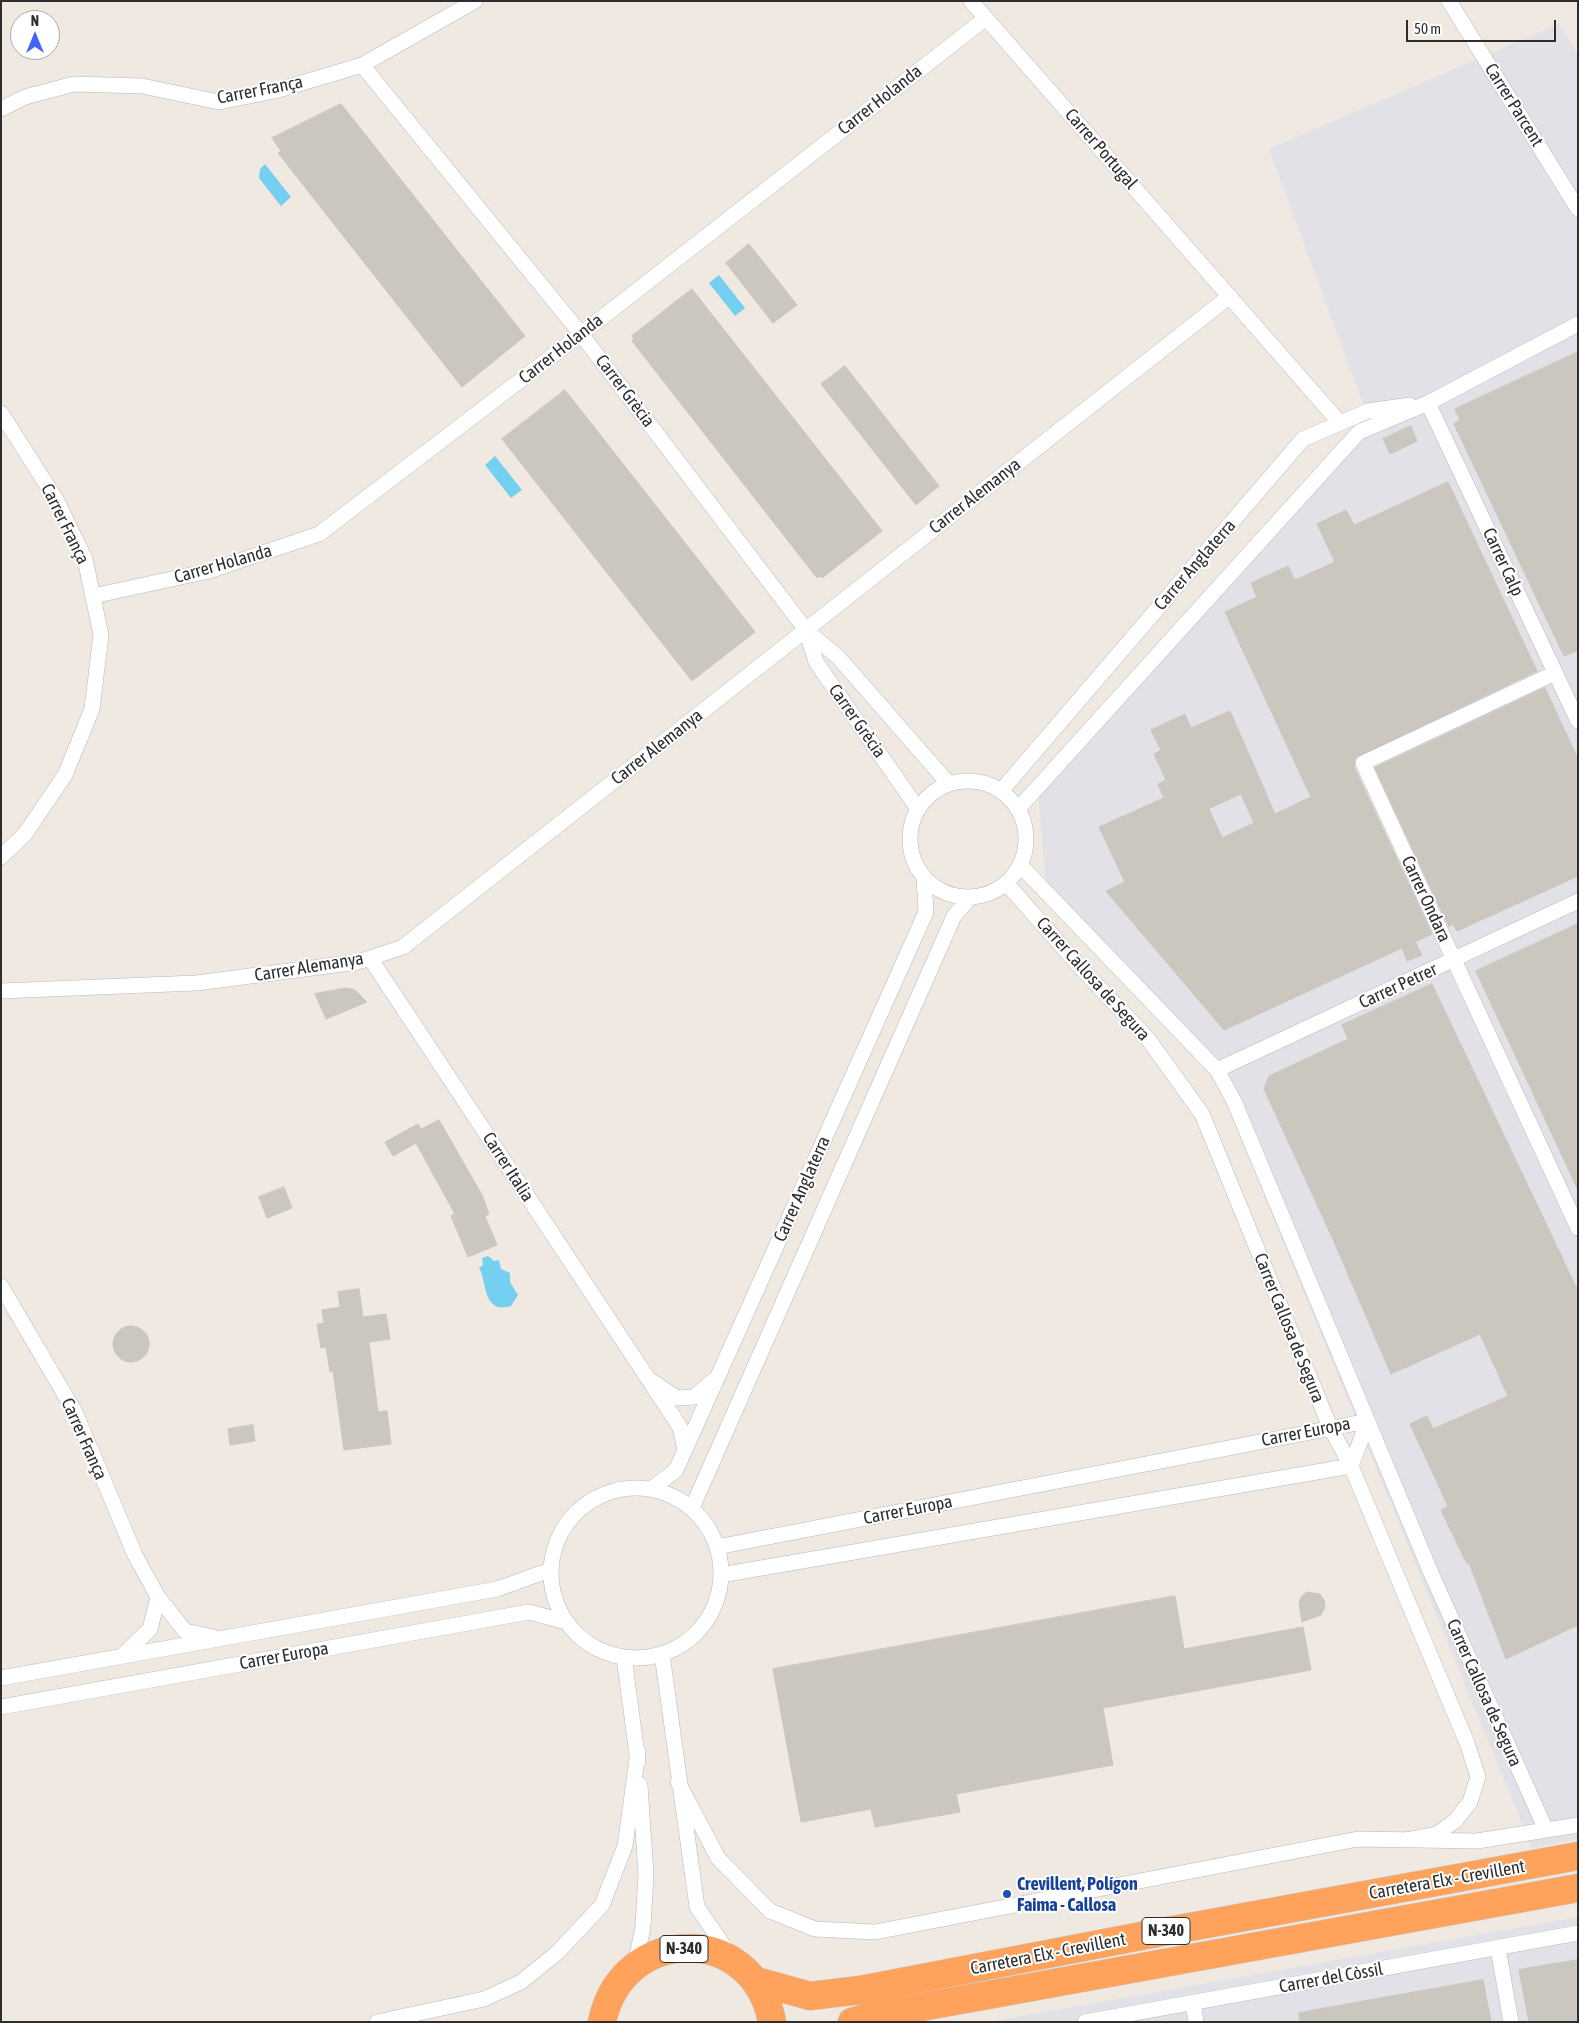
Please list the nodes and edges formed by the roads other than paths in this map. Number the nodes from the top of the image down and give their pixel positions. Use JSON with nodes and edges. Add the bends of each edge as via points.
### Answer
{"nodes":[{"id":1,"x":475,"y":1,"type":"edge"},
{"id":2,"x":971,"y":1,"type":"edge"},
{"id":3,"x":1449,"y":1,"type":"edge"},
{"id":4,"x":986,"y":18,"type":"junction"},
{"id":5,"x":362,"y":65,"type":"junction"},
{"id":6,"x":1,"y":109,"type":"edge"},
{"id":7,"x":1578,"y":209,"type":"edge"},
{"id":8,"x":1230,"y":296,"type":"junction"},
{"id":9,"x":1578,"y":324,"type":"edge"},
{"id":10,"x":581,"y":334,"type":"junction"},
{"id":11,"x":1428,"y":403,"type":"junction"},
{"id":12,"x":1,"y":412,"type":"edge"},
{"id":13,"x":1340,"y":423,"type":"junction"},
{"id":14,"x":93,"y":596,"type":"junction"},
{"id":15,"x":806,"y":630,"type":"junction"},
{"id":16,"x":1555,"y":673,"type":"junction"},
{"id":17,"x":1578,"y":721,"type":"edge"},
{"id":18,"x":949,"y":784,"type":"junction"},
{"id":19,"x":1002,"y":791,"type":"junction"},
{"id":20,"x":1018,"y":808,"type":"junction"},
{"id":21,"x":918,"y":809,"type":"junction"},
{"id":22,"x":1,"y":857,"type":"edge"},
{"id":23,"x":1021,"y":866,"type":"junction"},
{"id":24,"x":924,"y":878,"type":"junction"},
{"id":25,"x":1007,"y":884,"type":"junction"},
{"id":26,"x":970,"y":898,"type":"junction"},
{"id":27,"x":1578,"y":901,"type":"edge"},
{"id":28,"x":370,"y":958,"type":"junction"},
{"id":29,"x":1454,"y":959,"type":"junction"},
{"id":30,"x":1,"y":990,"type":"edge"},
{"id":31,"x":1217,"y":1070,"type":"junction"},
{"id":32,"x":1578,"y":1228,"type":"edge"},
{"id":33,"x":4,"y":1295,"type":"edge"},
{"id":34,"x":718,"y":1376,"type":"junction"},
{"id":35,"x":645,"y":1377,"type":"junction"},
{"id":36,"x":1368,"y":1421,"type":"junction"},
{"id":37,"x":1330,"y":1427,"type":"junction"},
{"id":38,"x":685,"y":1450,"type":"junction"},
{"id":39,"x":1350,"y":1466,"type":"junction"},
{"id":40,"x":651,"y":1489,"type":"junction"},
{"id":41,"x":692,"y":1508,"type":"junction"},
{"id":42,"x":717,"y":1547,"type":"junction"},
{"id":43,"x":550,"y":1570,"type":"junction"},
{"id":44,"x":721,"y":1575,"type":"junction"},
{"id":45,"x":158,"y":1598,"type":"junction"},
{"id":46,"x":566,"y":1622,"type":"junction"},
{"id":47,"x":219,"y":1638,"type":"junction"},
{"id":48,"x":662,"y":1654,"type":"junction"},
{"id":49,"x":122,"y":1656,"type":"junction"},
{"id":50,"x":624,"y":1657,"type":"junction"},
{"id":51,"x":1,"y":1678,"type":"edge"},
{"id":52,"x":1,"y":1707,"type":"edge"},
{"id":53,"x":638,"y":1752,"type":"junction"},
{"id":54,"x":678,"y":1782,"type":"junction"},
{"id":55,"x":1578,"y":1825,"type":"edge"},
{"id":56,"x":1546,"y":1830,"type":"junction"},
{"id":57,"x":1405,"y":1840,"type":"junction"},
{"id":58,"x":1578,"y":1856,"type":"edge"},
{"id":59,"x":1578,"y":1888,"type":"edge"},
{"id":60,"x":1578,"y":1934,"type":"edge"},
{"id":61,"x":1498,"y":1948,"type":"junction"},
{"id":62,"x":734,"y":1961,"type":"junction"},
{"id":63,"x":635,"y":1965,"type":"junction"},
{"id":64,"x":756,"y":1981,"type":"junction"},
{"id":65,"x":1193,"y":2003,"type":"junction"},
{"id":66,"x":598,"y":2016,"type":"edge"},
{"id":67,"x":376,"y":2022,"type":"edge"},
{"id":68,"x":772,"y":2022,"type":"edge"},
{"id":69,"x":852,"y":2022,"type":"edge"},
{"id":70,"x":1085,"y":2022,"type":"edge"},
{"id":71,"x":1196,"y":2022,"type":"edge"},
{"id":72,"x":1511,"y":2022,"type":"edge"}],
"edges":[{"from":1,"to":5,"type":"street","name":"Carrer França"},
{"from":2,"to":4,"type":"street","name":"Carrer Portugal"},
{"from":3,"to":7,"type":"street","name":"Carrer Parcent"},
{"from":4,"to":8,"type":"street","name":"Carrer Portugal"},
{"from":4,"to":10,"type":"street","name":"Carrer Holanda"},
{"from":5,"to":6,"type":"street","name":"Carrer França","via":[[275,91],[219,102],[142,86],[74,84],[25,97]]},
{"from":5,"to":10,"type":"street","name":"Carrer Grècia"},
{"from":8,"to":13,"type":"street","name":"Carrer Portugal"},
{"from":8,"to":15,"type":"street","name":"Carrer Alemanya"},
{"from":9,"to":11,"type":"street"},
{"from":10,"to":14,"type":"street","name":"Carrer Holanda","via":[[319,534],[208,571]]},
{"from":10,"to":15,"type":"street","name":"Carrer Grècia"},
{"from":11,"to":13,"type":"street","name":"Carrer Anglaterra","via":[[1368,411]]},
{"from":11,"to":16,"type":"street","name":"Carrer Calp"},
{"from":11,"to":20,"type":"street","via":[[1360,432]]},
{"from":12,"to":14,"type":"street","name":"Carrer França","via":[[57,501],[85,559]]},
{"from":13,"to":19,"type":"street","name":"Carrer Anglaterra","via":[[1303,439]]},
{"from":14,"to":22,"type":"street","name":"Carrer França","via":[[101,635],[92,709],[65,775],[24,834]]},
{"from":15,"to":18,"type":"street","name":"Carrer Grècia","via":[[839,658]]},
{"from":15,"to":21,"type":"street","name":"Carrer Grècia","via":[[816,662]]},
{"from":15,"to":28,"type":"street","name":"Carrer Alemanya","via":[[403,947]]},
{"from":16,"to":17,"type":"street","name":"Carrer Calp"},
{"from":16,"to":29,"type":"street","name":"Carrer Ondara","via":[[1363,764]]},
{"from":18,"to":19,"type":"street","via":[[968,781]]},
{"from":18,"to":21,"type":"street","via":[[929,796]]},
{"from":19,"to":20,"type":"street"},
{"from":20,"to":23,"type":"street","via":[[1027,836]]},
{"from":21,"to":24,"type":"street","via":[[912,823],[910,850]]},
{"from":23,"to":25,"type":"street"},
{"from":23,"to":31,"type":"street","name":"Carrer Callosa de Segura"},
{"from":24,"to":26,"type":"street","via":[[944,892]]},
{"from":24,"to":34,"type":"street","name":"Carrer Anglaterra","via":[[926,912]]},
{"from":25,"to":26,"type":"street","via":[[990,894]]},
{"from":25,"to":37,"type":"street","name":"Carrer Callosa de Segura","via":[[1148,1039],[1202,1114]]},
{"from":26,"to":41,"type":"street","name":"Carrer Anglaterra","via":[[954,916]]},
{"from":27,"to":29,"type":"street","name":"Carrer Petrer"},
{"from":28,"to":30,"type":"street","name":"Carrer Alemanya","via":[[196,983]]},
{"from":28,"to":35,"type":"street","name":"Carrer Italia"},
{"from":29,"to":31,"type":"street","name":"Carrer Petrer"},
{"from":29,"to":32,"type":"street","name":"Carrer Ondara"},
{"from":31,"to":36,"type":"street","name":"Carrer Callosa de Segura","via":[[1234,1101]]},
{"from":33,"to":45,"type":"street","name":"Carrer França","via":[[74,1412],[135,1555]]},
{"from":34,"to":35,"type":"street","name":"Carrer Italia","via":[[694,1398],[677,1398]]},
{"from":34,"to":38,"type":"street","name":"Carrer Anglaterra"},
{"from":35,"to":38,"type":"street","name":"Carrer Italia","via":[[680,1427]]},
{"from":36,"to":37,"type":"street","name":"Carrer Europa"},
{"from":36,"to":39,"type":"street","name":"Carrer Europa"},
{"from":36,"to":56,"type":"street","name":"Carrer Callosa de Segura","via":[[1431,1573]]},
{"from":37,"to":39,"type":"street","name":"Carrer Callosa de Segura"},
{"from":37,"to":42,"type":"street","name":"Carrer Europa"},
{"from":38,"to":40,"type":"street","name":"Carrer Anglaterra","via":[[676,1470]]},
{"from":39,"to":44,"type":"street","name":"Carrer Europa"},
{"from":39,"to":57,"type":"street","name":"Carrer Callosa de Segura","via":[[1467,1743],[1478,1777],[1470,1802],[1455,1822],[1437,1834]]},
{"from":40,"to":41,"type":"street","via":[[679,1499]]},
{"from":40,"to":43,"type":"street","via":[[617,1490],[589,1501],[569,1520],[558,1537]]},
{"from":41,"to":42,"type":"street"},
{"from":42,"to":44,"type":"street"},
{"from":43,"to":46,"type":"street","via":[[554,1598]]},
{"from":43,"to":47,"type":"street","name":"Carrer Europa","via":[[497,1589]]},
{"from":44,"to":48,"type":"street","via":[[707,1621],[691,1638]]},
{"from":45,"to":47,"type":"street","name":"Carrer França","via":[[185,1631]]},
{"from":45,"to":49,"type":"street","via":[[150,1629]]},
{"from":46,"to":50,"type":"street","via":[[588,1643]]},
{"from":46,"to":52,"type":"street","name":"Carrer Europa","via":[[529,1612]]},
{"from":47,"to":49,"type":"street","name":"Carrer Europa"},
{"from":48,"to":50,"type":"street"},
{"from":48,"to":54,"type":"street"},
{"from":49,"to":51,"type":"street","name":"Carrer Europa"},
{"from":50,"to":53,"type":"street"},
{"from":53,"to":63,"type":"street","via":[[646,1874],[643,1927]]},
{"from":53,"to":67,"type":"street","via":[[625,1846],[602,1905],[556,1953],[521,1982],[484,1999]]},
{"from":54,"to":57,"type":"street","via":[[718,1858],[770,1911],[815,1929],[875,1932],[1358,1839]]},
{"from":54,"to":62,"type":"street","via":[[697,1907]]},
{"from":55,"to":56,"type":"street"},
{"from":56,"to":57,"type":"street","via":[[1477,1841]]},
{"from":58,"to":64,"type":"highway","name":"Carretera Elx - Crevillent","number":"N-340","via":[[860,1990],[810,1996]]},
{"from":59,"to":69,"type":"highway","name":"Carretera Elx - Crevillent","number":"N-340"},
{"from":60,"to":61,"type":"street","name":"Carrer del Còssil"},
{"from":61,"to":65,"type":"street","name":"Carrer del Còssil"},
{"from":61,"to":72,"type":"street"},
{"from":62,"to":63,"type":"highway","number":"N-340","via":[[701,1948],[667,1950]]},
{"from":62,"to":64,"type":"highway","number":"N-340"},
{"from":63,"to":66,"type":"highway","number":"N-340","via":[[617,1983]]},
{"from":64,"to":68,"type":"highway","number":"N-340","via":[[769,2004]]},
{"from":65,"to":70,"type":"street","name":"Carrer del Còssil"},
{"from":65,"to":71,"type":"street"}]}
